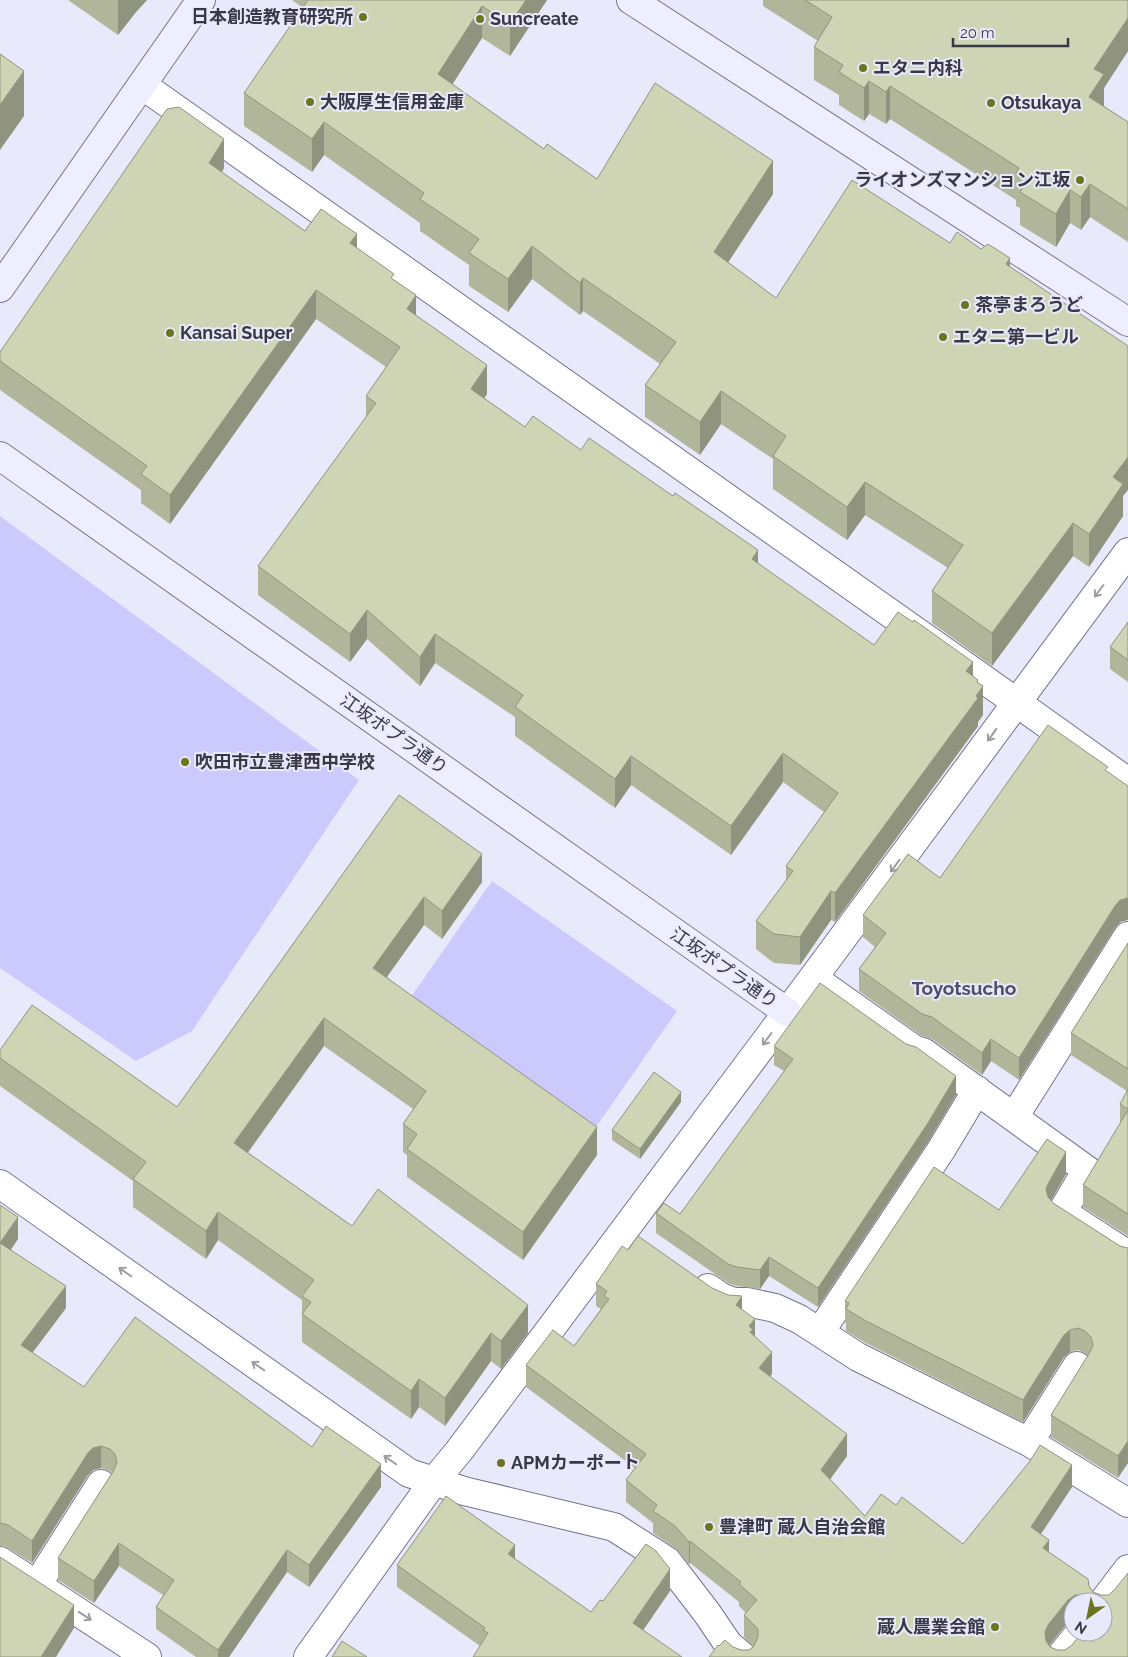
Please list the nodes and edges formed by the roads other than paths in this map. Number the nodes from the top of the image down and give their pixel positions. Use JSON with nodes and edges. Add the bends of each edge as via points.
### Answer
{"nodes":[{"id":1,"x":201,"y":0,"type":"edge"},
{"id":2,"x":632,"y":0,"type":"edge"},
{"id":3,"x":142,"y":85,"type":"junction"},
{"id":4,"x":0,"y":288,"type":"edge"},
{"id":5,"x":1128,"y":322,"type":"edge"},
{"id":6,"x":0,"y":456,"type":"edge"},
{"id":7,"x":1128,"y":552,"type":"edge"},
{"id":8,"x":1016,"y":702,"type":"junction"},
{"id":9,"x":1128,"y":782,"type":"edge"},
{"id":10,"x":1128,"y":936,"type":"edge"},
{"id":11,"x":813,"y":978,"type":"junction"},
{"id":12,"x":787,"y":1012,"type":"junction"},
{"id":13,"x":976,"y":1090,"type":"junction"},
{"id":14,"x":1014,"y":1117,"type":"junction"},
{"id":15,"x":0,"y":1184,"type":"edge"},
{"id":16,"x":624,"y":1229,"type":"junction"},
{"id":17,"x":648,"y":1246,"type":"edge"},
{"id":18,"x":1128,"y":1255,"type":"edge"},
{"id":19,"x":689,"y":1275,"type":"edge"},
{"id":20,"x":820,"y":1332,"type":"junction"},
{"id":21,"x":1077,"y":1366,"type":"dead end"},
{"id":22,"x":1029,"y":1442,"type":"junction"},
{"id":23,"x":434,"y":1481,"type":"junction"},
{"id":24,"x":101,"y":1484,"type":"dead end"},
{"id":25,"x":1128,"y":1503,"type":"edge"},
{"id":26,"x":0,"y":1561,"type":"edge"},
{"id":27,"x":1128,"y":1569,"type":"edge"},
{"id":28,"x":37,"y":1585,"type":"junction"},
{"id":29,"x":1110,"y":1592,"type":"edge"},
{"id":30,"x":1072,"y":1642,"type":"edge"},
{"id":31,"x":147,"y":1657,"type":"edge"},
{"id":32,"x":308,"y":1657,"type":"edge"},
{"id":33,"x":743,"y":1657,"type":"edge"},
{"id":34,"x":1060,"y":1657,"type":"edge"}],
"edges":[{"from":1,"to":3,"type":"street"},
{"from":2,"to":5,"type":"street"},
{"from":3,"to":4,"type":"street"},
{"from":3,"to":8,"type":"street"},
{"from":6,"to":12,"type":"street","name":"江坂ポプラ通り"},
{"from":7,"to":8,"type":"street","one_way":true},
{"from":8,"to":9,"type":"street"},
{"from":8,"to":11,"type":"street","one_way":true},
{"from":10,"to":14,"type":"street"},
{"from":11,"to":12,"type":"street"},
{"from":11,"to":13,"type":"street"},
{"from":12,"to":16,"type":"street","one_way":true},
{"from":13,"to":14,"type":"street"},
{"from":13,"to":20,"type":"street","via":[[941,1150]]},
{"from":14,"to":18,"type":"street","via":[[1087,1170],[1062,1212]]},
{"from":23,"to":15,"type":"street","one_way":true,"via":[[409,1473]]},
{"from":16,"to":17,"type":"street"},
{"from":16,"to":23,"type":"street"},
{"from":19,"to":20,"type":"street","via":[[721,1297],[775,1308]]},
{"from":20,"to":22,"type":"street","via":[[858,1357]]},
{"from":21,"to":22,"type":"street"},
{"from":22,"to":25,"type":"street"},
{"from":23,"to":32,"type":"street"},
{"from":23,"to":33,"type":"street","via":[[614,1527],[667,1561],[728,1644]]},
{"from":24,"to":28,"type":"street"},
{"from":26,"to":28,"type":"street"},
{"from":27,"to":29,"type":"street"},
{"from":28,"to":31,"type":"street","one_way":true},
{"from":30,"to":34,"type":"street"}]}
